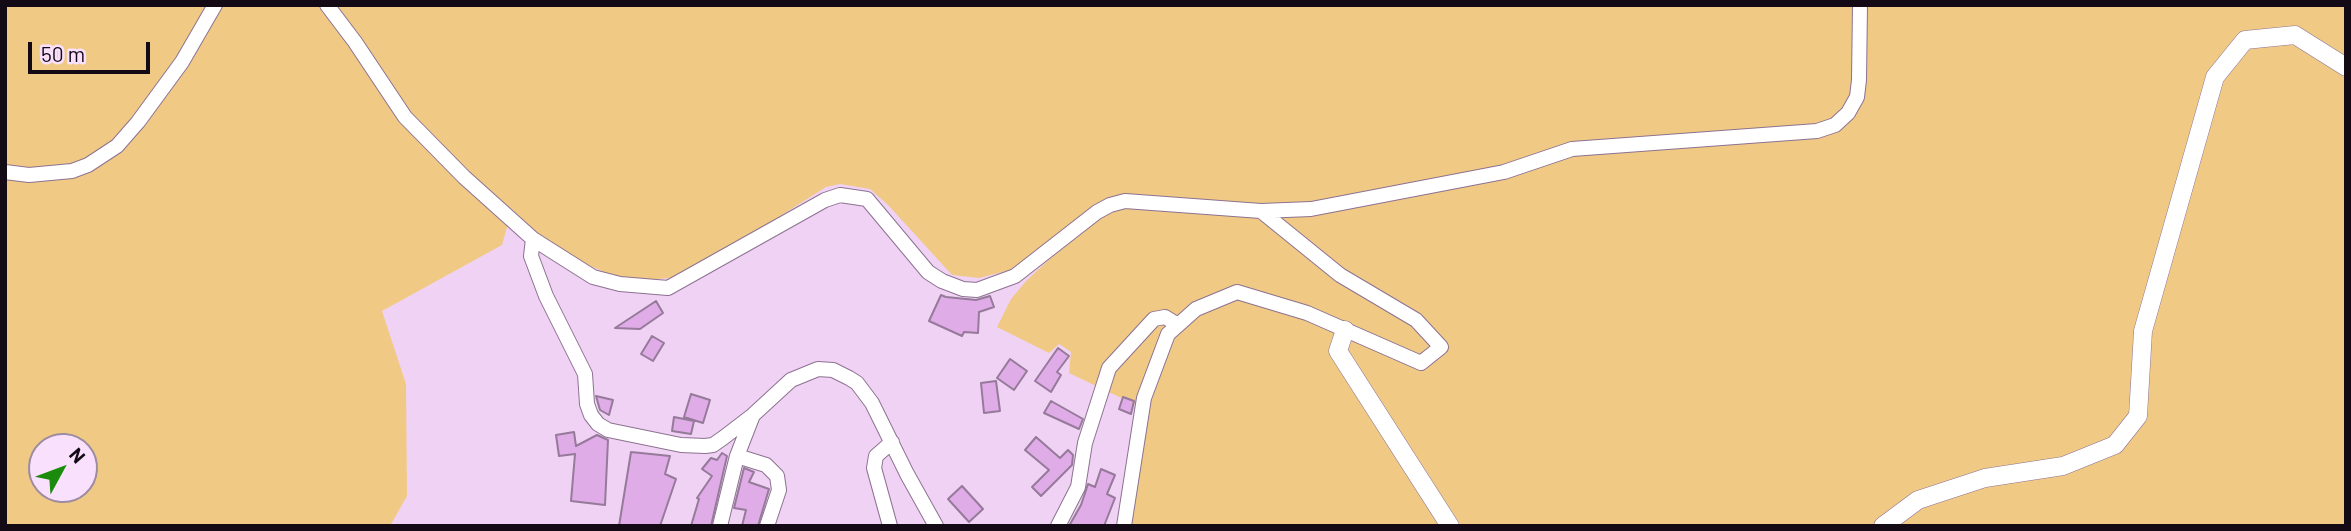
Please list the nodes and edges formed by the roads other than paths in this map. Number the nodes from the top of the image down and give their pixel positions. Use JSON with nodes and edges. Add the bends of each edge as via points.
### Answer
{"nodes":[{"id":1,"x":215,"y":5,"type":"edge"},
{"id":2,"x":327,"y":5,"type":"edge"},
{"id":3,"x":1860,"y":5,"type":"edge"},
{"id":4,"x":2346,"y":67,"type":"edge"},
{"id":5,"x":5,"y":172,"type":"edge"},
{"id":6,"x":1261,"y":211,"type":"junction"},
{"id":7,"x":533,"y":239,"type":"junction"},
{"id":8,"x":1178,"y":325,"type":"junction"},
{"id":9,"x":1345,"y":330,"type":"junction"},
{"id":10,"x":753,"y":415,"type":"junction"},
{"id":11,"x":892,"y":442,"type":"junction"},
{"id":12,"x":737,"y":456,"type":"junction"},
{"id":13,"x":720,"y":526,"type":"edge"},
{"id":14,"x":767,"y":526,"type":"edge"},
{"id":15,"x":890,"y":526,"type":"edge"},
{"id":16,"x":936,"y":526,"type":"edge"},
{"id":17,"x":1058,"y":526,"type":"edge"},
{"id":18,"x":1124,"y":526,"type":"edge"},
{"id":19,"x":1450,"y":526,"type":"edge"},
{"id":20,"x":1883,"y":526,"type":"edge"}],
"edges":[{"from":1,"to":5,"type":"street","via":[[182,62],[110,152],[72,171]]},
{"from":2,"to":7,"type":"street","via":[[405,117]]},
{"from":3,"to":6,"type":"street","via":[[1857,97],[1835,125],[1817,131],[1572,149],[1504,172],[1311,209]]},
{"from":4,"to":20,"type":"street","via":[[2295,35],[2245,40],[2215,76],[2143,331],[2138,416],[2115,446],[2063,466],[1985,478],[1918,500]]},
{"from":6,"to":7,"type":"street","via":[[1125,201],[1110,205],[1076,226],[1015,276],[977,290],[963,289],[929,272],[867,199],[840,195],[668,288],[620,284],[593,276]]},
{"from":6,"to":9,"type":"street","via":[[1340,275],[1416,320],[1441,347],[1422,363]]},
{"from":7,"to":10,"type":"street","via":[[531,256],[585,374],[587,404],[598,424],[608,430],[705,446],[713,445]]},
{"from":8,"to":9,"type":"street","via":[[1196,309],[1237,292]]},
{"from":8,"to":17,"type":"street","via":[[1165,317],[1154,319],[1110,368],[1085,443],[1078,487]]},
{"from":8,"to":18,"type":"street","via":[[1168,334],[1144,398]]},
{"from":9,"to":19,"type":"street","via":[[1338,351]]},
{"from":10,"to":11,"type":"street","via":[[792,380],[810,371],[833,370],[857,383]]},
{"from":10,"to":12,"type":"street"},
{"from":11,"to":15,"type":"street","via":[[876,456],[874,468]]},
{"from":11,"to":16,"type":"street"},
{"from":12,"to":13,"type":"street"},
{"from":12,"to":14,"type":"street","via":[[766,465],[777,476],[779,490]]}]}
